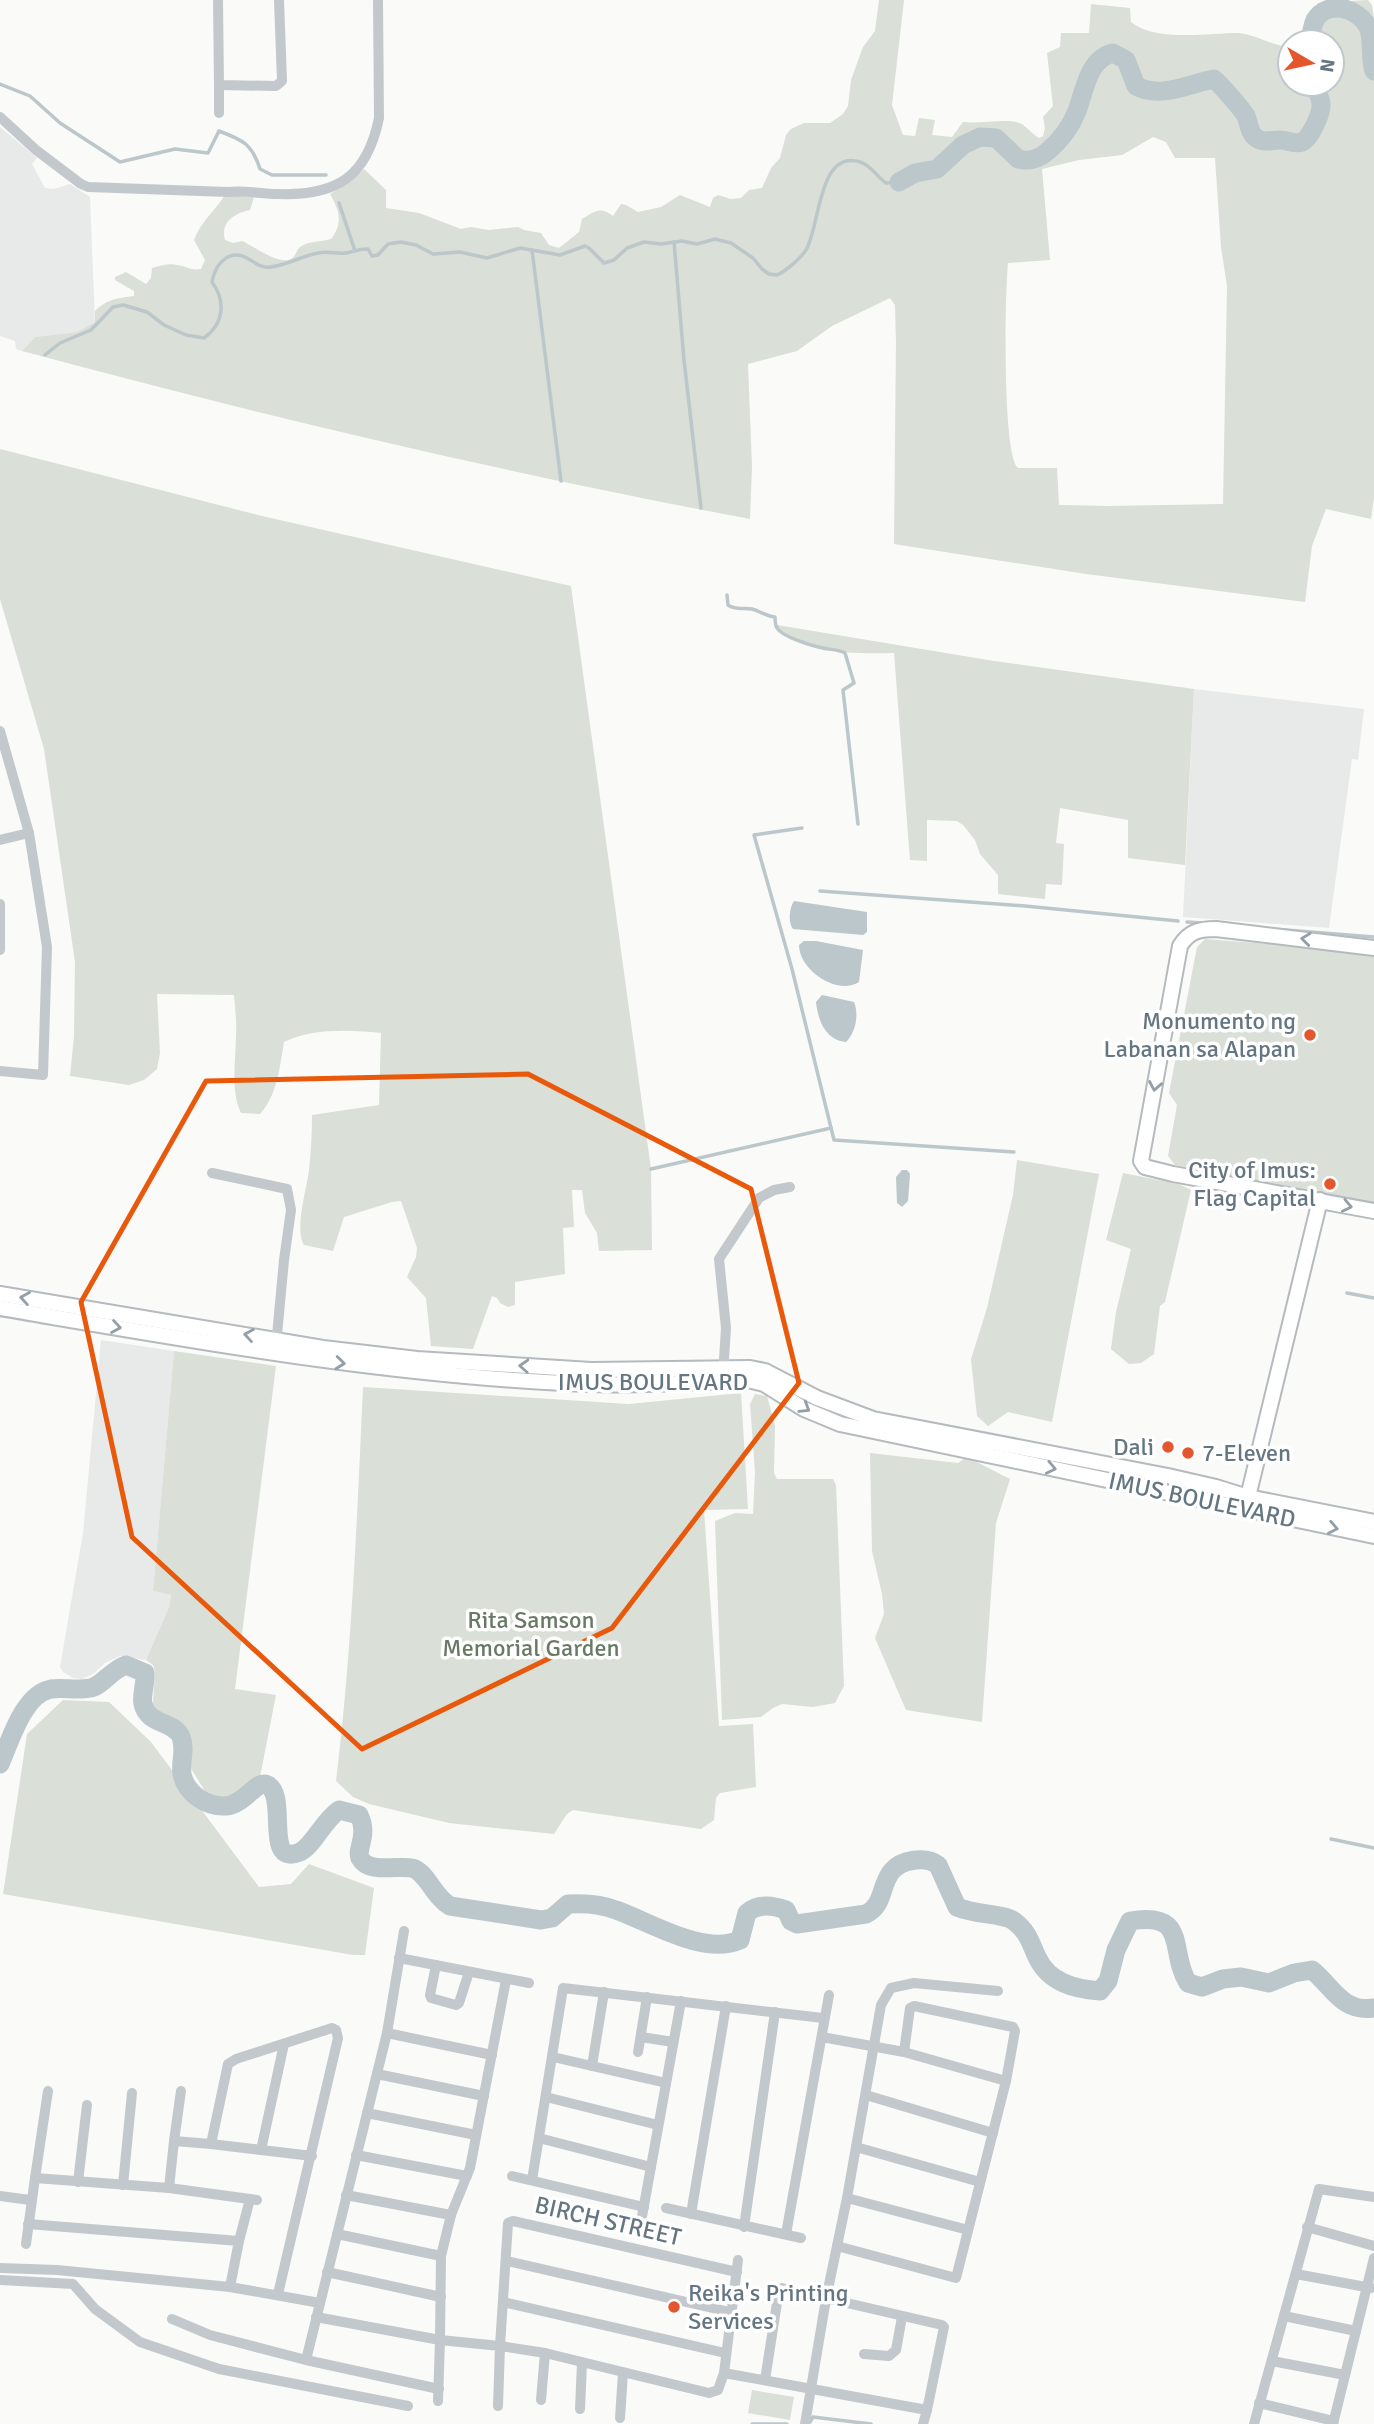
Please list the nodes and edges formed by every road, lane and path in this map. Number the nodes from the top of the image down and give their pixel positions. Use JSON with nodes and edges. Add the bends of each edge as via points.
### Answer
{"nodes":[{"id":1,"x":218,"y":0,"type":"edge"},
{"id":2,"x":279,"y":0,"type":"edge"},
{"id":3,"x":378,"y":0,"type":"edge"},
{"id":4,"x":219,"y":85,"type":"junction"},
{"id":5,"x":219,"y":113,"type":"dead end"},
{"id":6,"x":0,"y":117,"type":"edge"},
{"id":7,"x":0,"y":730,"type":"edge"},
{"id":8,"x":29,"y":833,"type":"junction"},
{"id":9,"x":0,"y":841,"type":"edge"},
{"id":10,"x":0,"y":904,"type":"edge"},
{"id":11,"x":1374,"y":948,"type":"edge"},
{"id":12,"x":0,"y":950,"type":"edge"},
{"id":13,"x":0,"y":1071,"type":"edge"},
{"id":14,"x":212,"y":1173,"type":"dead end"},
{"id":15,"x":790,"y":1187,"type":"dead end"},
{"id":16,"x":1320,"y":1200,"type":"junction"},
{"id":17,"x":1374,"y":1211,"type":"edge"},
{"id":18,"x":0,"y":1294,"type":"edge"},
{"id":19,"x":0,"y":1308,"type":"edge"},
{"id":20,"x":276,"y":1346,"type":"junction"},
{"id":21,"x":723,"y":1375,"type":"junction"},
{"id":22,"x":1246,"y":1503,"type":"junction"},
{"id":23,"x":1374,"y":1522,"type":"edge"},
{"id":24,"x":1374,"y":1536,"type":"edge"},
{"id":25,"x":404,"y":1931,"type":"dead end"},
{"id":26,"x":399,"y":1958,"type":"junction"},
{"id":27,"x":436,"y":1965,"type":"junction"},
{"id":28,"x":468,"y":1972,"type":"junction"},
{"id":29,"x":506,"y":1980,"type":"junction"},
{"id":30,"x":529,"y":1983,"type":"dead end"},
{"id":31,"x":998,"y":1991,"type":"dead end"},
{"id":32,"x":604,"y":1992,"type":"junction"},
{"id":33,"x":829,"y":1995,"type":"dead end"},
{"id":34,"x":647,"y":1997,"type":"junction"},
{"id":35,"x":681,"y":2001,"type":"junction"},
{"id":36,"x":726,"y":2007,"type":"junction"},
{"id":37,"x":775,"y":2012,"type":"junction"},
{"id":38,"x":823,"y":2018,"type":"junction"},
{"id":39,"x":387,"y":2033,"type":"junction"},
{"id":40,"x":641,"y":2037,"type":"junction"},
{"id":41,"x":821,"y":2038,"type":"junction"},
{"id":42,"x":673,"y":2042,"type":"junction"},
{"id":43,"x":284,"y":2044,"type":"junction"},
{"id":44,"x":874,"y":2046,"type":"junction"},
{"id":45,"x":638,"y":2052,"type":"dead end"},
{"id":46,"x":904,"y":2052,"type":"junction"},
{"id":47,"x":492,"y":2055,"type":"junction"},
{"id":48,"x":553,"y":2057,"type":"junction"},
{"id":49,"x":592,"y":2066,"type":"junction"},
{"id":50,"x":377,"y":2074,"type":"junction"},
{"id":51,"x":1006,"y":2081,"type":"junction"},
{"id":52,"x":666,"y":2083,"type":"junction"},
{"id":53,"x":48,"y":2091,"type":"dead end"},
{"id":54,"x":181,"y":2091,"type":"dead end"},
{"id":55,"x":132,"y":2093,"type":"dead end"},
{"id":56,"x":866,"y":2095,"type":"junction"},
{"id":57,"x":484,"y":2096,"type":"junction"},
{"id":58,"x":546,"y":2097,"type":"junction"},
{"id":59,"x":87,"y":2105,"type":"dead end"},
{"id":60,"x":367,"y":2113,"type":"junction"},
{"id":61,"x":658,"y":2125,"type":"junction"},
{"id":62,"x":993,"y":2133,"type":"junction"},
{"id":63,"x":476,"y":2135,"type":"junction"},
{"id":64,"x":539,"y":2138,"type":"junction"},
{"id":65,"x":174,"y":2141,"type":"junction"},
{"id":66,"x":211,"y":2144,"type":"junction"},
{"id":67,"x":856,"y":2147,"type":"junction"},
{"id":68,"x":261,"y":2150,"type":"junction"},
{"id":69,"x":356,"y":2155,"type":"junction"},
{"id":70,"x":312,"y":2156,"type":"junction"},
{"id":71,"x":651,"y":2166,"type":"junction"},
{"id":72,"x":467,"y":2176,"type":"junction"},
{"id":73,"x":512,"y":2176,"type":"dead end"},
{"id":74,"x":35,"y":2178,"type":"junction"},
{"id":75,"x":532,"y":2180,"type":"junction"},
{"id":76,"x":78,"y":2182,"type":"junction"},
{"id":77,"x":980,"y":2182,"type":"junction"},
{"id":78,"x":123,"y":2185,"type":"junction"},
{"id":79,"x":169,"y":2188,"type":"junction"},
{"id":80,"x":346,"y":2195,"type":"junction"},
{"id":81,"x":0,"y":2196,"type":"edge"},
{"id":82,"x":1374,"y":2197,"type":"edge"},
{"id":83,"x":847,"y":2198,"type":"junction"},
{"id":84,"x":30,"y":2200,"type":"junction"},
{"id":85,"x":644,"y":2207,"type":"junction"},
{"id":86,"x":666,"y":2208,"type":"dead end"},
{"id":87,"x":691,"y":2214,"type":"junction"},
{"id":88,"x":451,"y":2215,"type":"junction"},
{"id":89,"x":641,"y":2222,"type":"dead end"},
{"id":90,"x":28,"y":2224,"type":"junction"},
{"id":91,"x":744,"y":2227,"type":"junction"},
{"id":92,"x":1307,"y":2227,"type":"junction"},
{"id":93,"x":968,"y":2230,"type":"junction"},
{"id":94,"x":337,"y":2234,"type":"junction"},
{"id":95,"x":786,"y":2234,"type":"junction"},
{"id":96,"x":801,"y":2238,"type":"dead end"},
{"id":97,"x":239,"y":2241,"type":"junction"},
{"id":98,"x":26,"y":2244,"type":"dead end"},
{"id":99,"x":836,"y":2246,"type":"junction"},
{"id":100,"x":1374,"y":2246,"type":"edge"},
{"id":101,"x":441,"y":2256,"type":"junction"},
{"id":102,"x":1374,"y":2258,"type":"edge"},
{"id":103,"x":738,"y":2260,"type":"dead end"},
{"id":104,"x":507,"y":2261,"type":"junction"},
{"id":105,"x":0,"y":2268,"type":"edge"},
{"id":106,"x":327,"y":2272,"type":"junction"},
{"id":107,"x":737,"y":2272,"type":"junction"},
{"id":108,"x":1296,"y":2274,"type":"junction"},
{"id":109,"x":0,"y":2280,"type":"edge"},
{"id":110,"x":230,"y":2287,"type":"junction"},
{"id":111,"x":1370,"y":2288,"type":"edge"},
{"id":112,"x":278,"y":2294,"type":"junction"},
{"id":113,"x":441,"y":2297,"type":"junction"},
{"id":114,"x":826,"y":2298,"type":"junction"},
{"id":115,"x":503,"y":2302,"type":"junction"},
{"id":116,"x":320,"y":2303,"type":"junction"},
{"id":117,"x":730,"y":2312,"type":"junction"},
{"id":118,"x":1284,"y":2316,"type":"junction"},
{"id":119,"x":316,"y":2317,"type":"junction"},
{"id":120,"x":902,"y":2317,"type":"junction"},
{"id":121,"x":172,"y":2319,"type":"dead end"},
{"id":122,"x":1356,"y":2331,"type":"junction"},
{"id":123,"x":440,"y":2340,"type":"junction"},
{"id":124,"x":500,"y":2346,"type":"junction"},
{"id":125,"x":545,"y":2353,"type":"junction"},
{"id":126,"x":725,"y":2353,"type":"junction"},
{"id":127,"x":864,"y":2354,"type":"dead end"},
{"id":128,"x":306,"y":2360,"type":"junction"},
{"id":129,"x":1272,"y":2361,"type":"junction"},
{"id":130,"x":582,"y":2363,"type":"junction"},
{"id":131,"x":724,"y":2372,"type":"junction"},
{"id":132,"x":622,"y":2373,"type":"junction"},
{"id":133,"x":1345,"y":2375,"type":"junction"},
{"id":134,"x":765,"y":2379,"type":"junction"},
{"id":135,"x":439,"y":2389,"type":"junction"},
{"id":136,"x":812,"y":2390,"type":"junction"},
{"id":137,"x":541,"y":2400,"type":"dead end"},
{"id":138,"x":438,"y":2401,"type":"dead end"},
{"id":139,"x":1259,"y":2403,"type":"junction"},
{"id":140,"x":408,"y":2406,"type":"dead end"},
{"id":141,"x":498,"y":2406,"type":"dead end"},
{"id":142,"x":580,"y":2409,"type":"dead end"},
{"id":143,"x":927,"y":2410,"type":"junction"},
{"id":144,"x":620,"y":2418,"type":"dead end"},
{"id":145,"x":1334,"y":2423,"type":"edge"},
{"id":146,"x":805,"y":2424,"type":"edge"},
{"id":147,"x":923,"y":2424,"type":"edge"},
{"id":148,"x":1254,"y":2424,"type":"edge"}],
"edges":[{"from":1,"to":4,"type":"street"},
{"from":2,"to":4,"type":"street","via":[[281,83]]},
{"from":3,"to":6,"type":"street","via":[[379,118],[375,134],[362,165],[350,178],[315,193],[88,187]]},
{"from":4,"to":5,"type":"street"},
{"from":7,"to":8,"type":"street"},
{"from":8,"to":9,"type":"street"},
{"from":8,"to":13,"type":"street","via":[[47,947],[43,1075]]},
{"from":10,"to":12,"type":"street"},
{"from":11,"to":16,"type":"main road","one_way":true,"via":[[1216,929],[1194,931],[1180,946],[1141,1163],[1173,1174]]},
{"from":14,"to":20,"type":"street","via":[[287,1189],[291,1210]]},
{"from":15,"to":21,"type":"street","via":[[759,1198],[719,1259],[726,1328]]},
{"from":16,"to":17,"type":"main road","one_way":true},
{"from":16,"to":22,"type":"main road"},
{"from":20,"to":18,"type":"main road","name":"IMUS BOULEVARD","one_way":true},
{"from":19,"to":20,"type":"main road","name":"IMUS BOULEVARD","one_way":true},
{"from":20,"to":21,"type":"main road","name":"IMUS BOULEVARD","via":[[590,1377]]},
{"from":21,"to":22,"type":"main road","name":"IMUS BOULEVARD","via":[[750,1367],[873,1419],[1168,1476]]},
{"from":22,"to":23,"type":"main road","name":"IMUS BOULEVARD"},
{"from":22,"to":24,"type":"main road","name":"IMUS BOULEVARD","one_way":true},
{"from":25,"to":26,"type":"street"},
{"from":26,"to":27,"type":"street"},
{"from":26,"to":39,"type":"street"},
{"from":27,"to":28,"type":"street"},
{"from":27,"to":28,"type":"street","via":[[431,1998],[456,2005]]},
{"from":28,"to":29,"type":"street"},
{"from":29,"to":30,"type":"street"},
{"from":29,"to":47,"type":"street"},
{"from":31,"to":44,"type":"street","via":[[914,1983],[891,1987],[881,2005]]},
{"from":32,"to":34,"type":"street"},
{"from":32,"to":48,"type":"street","via":[[562,1988]]},
{"from":32,"to":49,"type":"street"},
{"from":33,"to":38,"type":"street"},
{"from":34,"to":35,"type":"street"},
{"from":34,"to":40,"type":"street"},
{"from":35,"to":36,"type":"street"},
{"from":35,"to":42,"type":"street"},
{"from":36,"to":37,"type":"street"},
{"from":36,"to":87,"type":"street"},
{"from":37,"to":38,"type":"street"},
{"from":37,"to":91,"type":"street"},
{"from":38,"to":41,"type":"street"},
{"from":39,"to":47,"type":"street"},
{"from":39,"to":50,"type":"street"},
{"from":40,"to":42,"type":"street"},
{"from":40,"to":45,"type":"street"},
{"from":41,"to":44,"type":"street"},
{"from":41,"to":95,"type":"street"},
{"from":42,"to":52,"type":"street"},
{"from":43,"to":66,"type":"street","via":[[228,2064]]},
{"from":43,"to":68,"type":"street"},
{"from":43,"to":70,"type":"street","via":[[336,2030]]},
{"from":44,"to":46,"type":"street"},
{"from":44,"to":56,"type":"street"},
{"from":46,"to":51,"type":"street"},
{"from":46,"to":51,"type":"street","via":[[914,2006],[1013,2026]]},
{"from":47,"to":57,"type":"street"},
{"from":48,"to":49,"type":"street"},
{"from":48,"to":58,"type":"street"},
{"from":49,"to":52,"type":"street"},
{"from":50,"to":57,"type":"street"},
{"from":50,"to":60,"type":"street"},
{"from":51,"to":62,"type":"street"},
{"from":52,"to":61,"type":"street"},
{"from":53,"to":74,"type":"street"},
{"from":54,"to":65,"type":"street"},
{"from":55,"to":78,"type":"street"},
{"from":56,"to":62,"type":"street"},
{"from":56,"to":67,"type":"street"},
{"from":57,"to":63,"type":"street"},
{"from":58,"to":61,"type":"street"},
{"from":58,"to":64,"type":"street"},
{"from":59,"to":76,"type":"street"},
{"from":60,"to":63,"type":"street"},
{"from":60,"to":69,"type":"street"},
{"from":61,"to":71,"type":"street"},
{"from":62,"to":77,"type":"street"},
{"from":63,"to":72,"type":"street"},
{"from":64,"to":71,"type":"street"},
{"from":64,"to":75,"type":"street"},
{"from":65,"to":66,"type":"street"},
{"from":65,"to":79,"type":"street"},
{"from":66,"to":68,"type":"street"},
{"from":67,"to":77,"type":"street"},
{"from":67,"to":83,"type":"street"},
{"from":68,"to":70,"type":"street"},
{"from":69,"to":72,"type":"street"},
{"from":69,"to":80,"type":"street"},
{"from":70,"to":112,"type":"street"},
{"from":71,"to":85,"type":"street"},
{"from":72,"to":88,"type":"street"},
{"from":73,"to":75,"type":"street"},
{"from":74,"to":76,"type":"street"},
{"from":74,"to":84,"type":"street"},
{"from":75,"to":85,"type":"street"},
{"from":76,"to":78,"type":"street"},
{"from":77,"to":93,"type":"street"},
{"from":78,"to":79,"type":"street"},
{"from":79,"to":97,"type":"street","via":[[253,2199]]},
{"from":80,"to":88,"type":"street"},
{"from":80,"to":94,"type":"street"},
{"from":81,"to":84,"type":"street"},
{"from":82,"to":92,"type":"street","via":[[1319,2189]]},
{"from":83,"to":93,"type":"street"},
{"from":83,"to":99,"type":"street"},
{"from":84,"to":90,"type":"street"},
{"from":85,"to":89,"type":"street"},
{"from":86,"to":87,"type":"street"},
{"from":87,"to":91,"type":"street"},
{"from":88,"to":101,"type":"street"},
{"from":90,"to":97,"type":"street"},
{"from":90,"to":98,"type":"street"},
{"from":91,"to":95,"type":"street"},
{"from":92,"to":100,"type":"street"},
{"from":92,"to":108,"type":"street"},
{"from":93,"to":99,"type":"street","via":[[954,2278]]},
{"from":94,"to":101,"type":"street"},
{"from":94,"to":106,"type":"street"},
{"from":95,"to":96,"type":"street"},
{"from":97,"to":110,"type":"street"},
{"from":99,"to":114,"type":"street"},
{"from":101,"to":113,"type":"street"},
{"from":102,"to":111,"type":"street"},
{"from":103,"to":107,"type":"street"},
{"from":104,"to":107,"type":"street","name":"BIRCH STREET","via":[[508,2223],[513,2221]]},
{"from":104,"to":115,"type":"street"},
{"from":104,"to":117,"type":"street"},
{"from":105,"to":110,"type":"street"},
{"from":106,"to":113,"type":"street"},
{"from":106,"to":116,"type":"street"},
{"from":107,"to":117,"type":"street"},
{"from":108,"to":111,"type":"street"},
{"from":108,"to":118,"type":"street"},
{"from":109,"to":140,"type":"street","via":[[73,2284],[95,2309],[140,2342],[219,2369]]},
{"from":110,"to":112,"type":"street"},
{"from":111,"to":122,"type":"street"},
{"from":112,"to":116,"type":"street"},
{"from":113,"to":123,"type":"street"},
{"from":114,"to":120,"type":"street"},
{"from":114,"to":134,"type":"street","via":[[780,2288]]},
{"from":114,"to":136,"type":"street"},
{"from":115,"to":124,"type":"street"},
{"from":115,"to":126,"type":"street"},
{"from":116,"to":119,"type":"street"},
{"from":117,"to":126,"type":"street"},
{"from":118,"to":122,"type":"street"},
{"from":118,"to":129,"type":"street"},
{"from":119,"to":123,"type":"street"},
{"from":119,"to":128,"type":"street"},
{"from":120,"to":127,"type":"street","via":[[896,2350],[890,2356]]},
{"from":120,"to":143,"type":"street","via":[[944,2327]]},
{"from":121,"to":128,"type":"street","via":[[211,2335]]},
{"from":122,"to":133,"type":"street"},
{"from":123,"to":124,"type":"street"},
{"from":123,"to":135,"type":"street"},
{"from":124,"to":125,"type":"street"},
{"from":124,"to":141,"type":"street"},
{"from":125,"to":130,"type":"street"},
{"from":125,"to":137,"type":"street"},
{"from":126,"to":131,"type":"street"},
{"from":128,"to":135,"type":"street"},
{"from":129,"to":133,"type":"street"},
{"from":129,"to":139,"type":"street"},
{"from":130,"to":132,"type":"street"},
{"from":130,"to":142,"type":"street"},
{"from":131,"to":132,"type":"street","via":[[718,2390],[709,2393]]},
{"from":131,"to":134,"type":"street"},
{"from":132,"to":144,"type":"street"},
{"from":133,"to":145,"type":"street"},
{"from":134,"to":136,"type":"street"},
{"from":135,"to":138,"type":"street"},
{"from":136,"to":143,"type":"street"},
{"from":136,"to":146,"type":"street"},
{"from":139,"to":145,"type":"street"},
{"from":139,"to":148,"type":"street"},
{"from":143,"to":147,"type":"street"}]}
